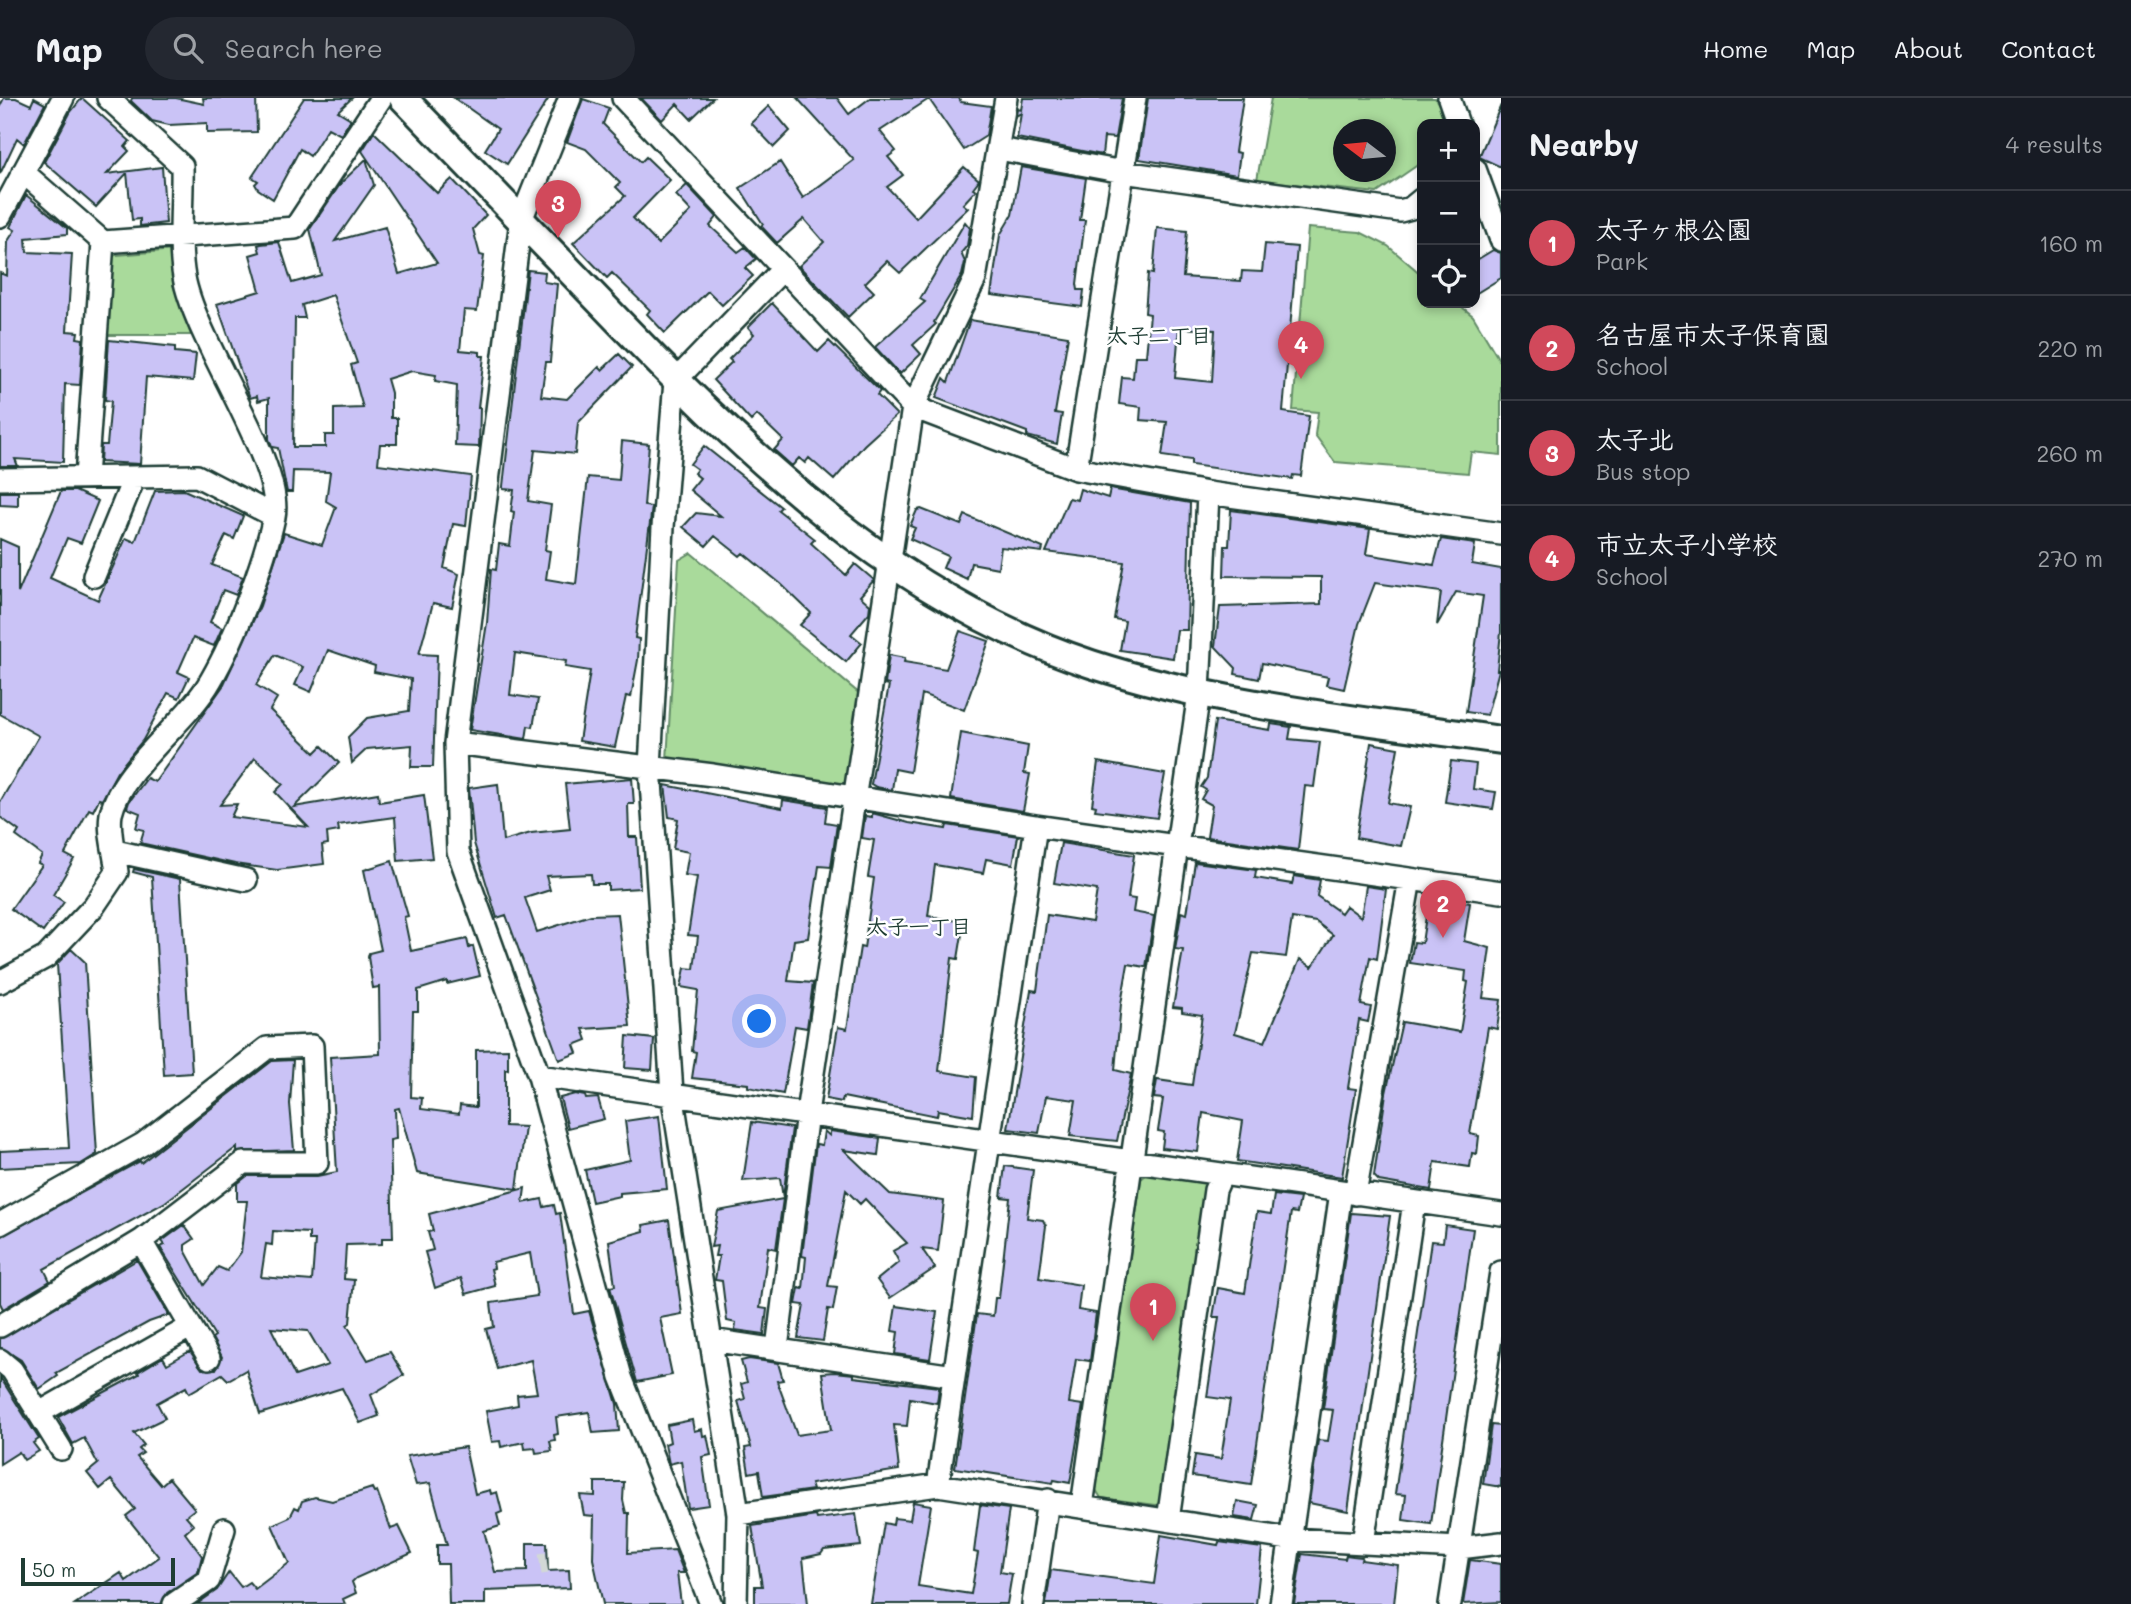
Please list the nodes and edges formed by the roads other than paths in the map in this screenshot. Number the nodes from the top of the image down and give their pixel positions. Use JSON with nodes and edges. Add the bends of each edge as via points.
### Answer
{"nodes":[{"id":1,"x":63,"y":98,"type":"edge"},
{"id":2,"x":108,"y":98,"type":"edge"},
{"id":3,"x":381,"y":98,"type":"edge"},
{"id":4,"x":403,"y":98,"type":"edge"},
{"id":5,"x":570,"y":98,"type":"edge"},
{"id":6,"x":623,"y":98,"type":"edge"},
{"id":7,"x":1006,"y":98,"type":"edge"},
{"id":8,"x":1135,"y":98,"type":"edge"},
{"id":9,"x":1449,"y":98,"type":"edge"},
{"id":10,"x":1456,"y":119,"type":"edge"},
{"id":11,"x":999,"y":149,"type":"junction"},
{"id":12,"x":23,"y":172,"type":"junction"},
{"id":13,"x":1123,"y":172,"type":"junction"},
{"id":14,"x":1480,"y":182,"type":"edge"},
{"id":15,"x":1417,"y":203,"type":"edge"},
{"id":16,"x":0,"y":216,"type":"edge"},
{"id":17,"x":521,"y":220,"type":"junction"},
{"id":18,"x":183,"y":237,"type":"junction"},
{"id":19,"x":1501,"y":240,"type":"edge"},
{"id":20,"x":103,"y":242,"type":"junction"},
{"id":21,"x":783,"y":269,"type":"junction"},
{"id":22,"x":675,"y":381,"type":"junction"},
{"id":23,"x":913,"y":407,"type":"junction"},
{"id":24,"x":1076,"y":469,"type":"junction"},
{"id":25,"x":86,"y":477,"type":"junction"},
{"id":26,"x":134,"y":478,"type":"junction"},
{"id":27,"x":0,"y":480,"type":"edge"},
{"id":28,"x":1208,"y":493,"type":"junction"},
{"id":29,"x":274,"y":516,"type":"junction"},
{"id":30,"x":1501,"y":534,"type":"edge"},
{"id":31,"x":890,"y":564,"type":"junction"},
{"id":32,"x":94,"y":576,"type":"dead end"},
{"id":33,"x":1199,"y":693,"type":"junction"},
{"id":34,"x":1501,"y":740,"type":"edge"},
{"id":35,"x":455,"y":743,"type":"junction"},
{"id":36,"x":650,"y":767,"type":"junction"},
{"id":37,"x":855,"y":798,"type":"junction"},
{"id":38,"x":1036,"y":826,"type":"junction"},
{"id":39,"x":1177,"y":845,"type":"junction"},
{"id":40,"x":115,"y":851,"type":"junction"},
{"id":41,"x":1410,"y":879,"type":"junction"},
{"id":42,"x":246,"y":880,"type":"dead end"},
{"id":43,"x":1501,"y":892,"type":"edge"},
{"id":44,"x":0,"y":982,"type":"edge"},
{"id":45,"x":539,"y":1076,"type":"junction"},
{"id":46,"x":672,"y":1093,"type":"junction"},
{"id":47,"x":807,"y":1113,"type":"junction"},
{"id":48,"x":988,"y":1140,"type":"junction"},
{"id":49,"x":1132,"y":1161,"type":"junction"},
{"id":50,"x":1222,"y":1174,"type":"junction"},
{"id":51,"x":1348,"y":1193,"type":"junction"},
{"id":52,"x":1414,"y":1202,"type":"junction"},
{"id":53,"x":1501,"y":1214,"type":"edge"},
{"id":54,"x":0,"y":1224,"type":"edge"},
{"id":55,"x":141,"y":1241,"type":"junction"},
{"id":56,"x":1501,"y":1272,"type":"edge"},
{"id":57,"x":0,"y":1326,"type":"edge"},
{"id":58,"x":190,"y":1327,"type":"junction"},
{"id":59,"x":711,"y":1340,"type":"junction"},
{"id":60,"x":777,"y":1348,"type":"junction"},
{"id":61,"x":209,"y":1358,"type":"dead end"},
{"id":62,"x":0,"y":1360,"type":"edge"},
{"id":63,"x":954,"y":1376,"type":"junction"},
{"id":64,"x":39,"y":1413,"type":"junction"},
{"id":65,"x":61,"y":1449,"type":"dead end"},
{"id":66,"x":938,"y":1485,"type":"junction"},
{"id":67,"x":1048,"y":1500,"type":"junction"},
{"id":68,"x":1082,"y":1506,"type":"junction"},
{"id":69,"x":738,"y":1514,"type":"junction"},
{"id":70,"x":1168,"y":1520,"type":"junction"},
{"id":71,"x":223,"y":1529,"type":"dead end"},
{"id":72,"x":1289,"y":1539,"type":"junction"},
{"id":73,"x":1363,"y":1543,"type":"junction"},
{"id":74,"x":1501,"y":1543,"type":"edge"},
{"id":75,"x":1459,"y":1548,"type":"junction"},
{"id":76,"x":174,"y":1604,"type":"edge"},
{"id":77,"x":710,"y":1604,"type":"edge"},
{"id":78,"x":736,"y":1604,"type":"edge"},
{"id":79,"x":1033,"y":1604,"type":"edge"},
{"id":80,"x":1281,"y":1604,"type":"edge"},
{"id":81,"x":1450,"y":1604,"type":"edge"}],
"edges":[{"from":1,"to":12,"type":"street"},
{"from":2,"to":18,"type":"street","via":[[182,166]]},
{"from":3,"to":18,"type":"street","via":[[295,228]]},
{"from":4,"to":17,"type":"street"},
{"from":5,"to":17,"type":"street"},
{"from":6,"to":21,"type":"street"},
{"from":7,"to":11,"type":"street"},
{"from":8,"to":13,"type":"street"},
{"from":9,"to":10,"type":"street"},
{"from":11,"to":13,"type":"street"},
{"from":11,"to":23,"type":"street","via":[[975,279]]},
{"from":12,"to":16,"type":"street"},
{"from":12,"to":20,"type":"street"},
{"from":13,"to":15,"type":"street","via":[[1400,211]]},
{"from":13,"to":24,"type":"street"},
{"from":14,"to":19,"type":"street"},
{"from":17,"to":22,"type":"street"},
{"from":17,"to":35,"type":"street"},
{"from":18,"to":20,"type":"street"},
{"from":18,"to":29,"type":"street","via":[[184,277],[203,335],[274,489]]},
{"from":20,"to":25,"type":"street"},
{"from":21,"to":22,"type":"street"},
{"from":21,"to":23,"type":"street"},
{"from":22,"to":31,"type":"street","via":[[760,462]]},
{"from":22,"to":36,"type":"street"},
{"from":23,"to":24,"type":"street"},
{"from":23,"to":31,"type":"street"},
{"from":24,"to":28,"type":"street"},
{"from":25,"to":26,"type":"street"},
{"from":25,"to":27,"type":"street"},
{"from":26,"to":29,"type":"street","via":[[197,476]]},
{"from":26,"to":32,"type":"street"},
{"from":28,"to":30,"type":"street"},
{"from":28,"to":33,"type":"street"},
{"from":29,"to":40,"type":"street","via":[[240,621],[211,681],[120,789],[110,816]]},
{"from":31,"to":33,"type":"street","via":[[990,622],[1091,664]]},
{"from":31,"to":37,"type":"street"},
{"from":33,"to":34,"type":"street"},
{"from":33,"to":39,"type":"street"},
{"from":35,"to":36,"type":"street"},
{"from":35,"to":45,"type":"street","via":[[458,851]]},
{"from":36,"to":37,"type":"street"},
{"from":36,"to":46,"type":"street"},
{"from":37,"to":38,"type":"street"},
{"from":37,"to":47,"type":"street"},
{"from":38,"to":39,"type":"street"},
{"from":38,"to":48,"type":"street"},
{"from":39,"to":41,"type":"street"},
{"from":39,"to":49,"type":"street"},
{"from":40,"to":42,"type":"street"},
{"from":40,"to":44,"type":"street","via":[[117,872],[94,906],[46,957]]},
{"from":41,"to":43,"type":"street"},
{"from":41,"to":51,"type":"street"},
{"from":45,"to":46,"type":"street"},
{"from":45,"to":77,"type":"street","via":[[621,1377]]},
{"from":46,"to":47,"type":"street"},
{"from":46,"to":59,"type":"street"},
{"from":47,"to":48,"type":"street"},
{"from":47,"to":60,"type":"street"},
{"from":48,"to":49,"type":"street"},
{"from":48,"to":63,"type":"street"},
{"from":49,"to":50,"type":"street"},
{"from":49,"to":68,"type":"street"},
{"from":50,"to":51,"type":"street"},
{"from":50,"to":70,"type":"street","via":[[1217,1181]]},
{"from":51,"to":52,"type":"street"},
{"from":51,"to":72,"type":"street"},
{"from":52,"to":53,"type":"street"},
{"from":52,"to":73,"type":"street"},
{"from":54,"to":55,"type":"street","via":[[143,1144],[267,1048],[312,1046],[317,1163],[243,1163]]},
{"from":55,"to":57,"type":"street"},
{"from":55,"to":58,"type":"street"},
{"from":56,"to":75,"type":"street"},
{"from":58,"to":61,"type":"street"},
{"from":58,"to":64,"type":"street"},
{"from":59,"to":60,"type":"street"},
{"from":59,"to":69,"type":"street"},
{"from":60,"to":63,"type":"street"},
{"from":62,"to":64,"type":"street","via":[[12,1370]]},
{"from":63,"to":66,"type":"street"},
{"from":64,"to":65,"type":"street"},
{"from":66,"to":67,"type":"street"},
{"from":66,"to":69,"type":"street"},
{"from":67,"to":68,"type":"street"},
{"from":67,"to":79,"type":"street"},
{"from":68,"to":70,"type":"street"},
{"from":69,"to":78,"type":"street"},
{"from":70,"to":72,"type":"street"},
{"from":71,"to":76,"type":"street","via":[[209,1580]]},
{"from":72,"to":73,"type":"street"},
{"from":72,"to":80,"type":"street"},
{"from":73,"to":75,"type":"street"},
{"from":74,"to":75,"type":"street"},
{"from":75,"to":81,"type":"street"}]}
